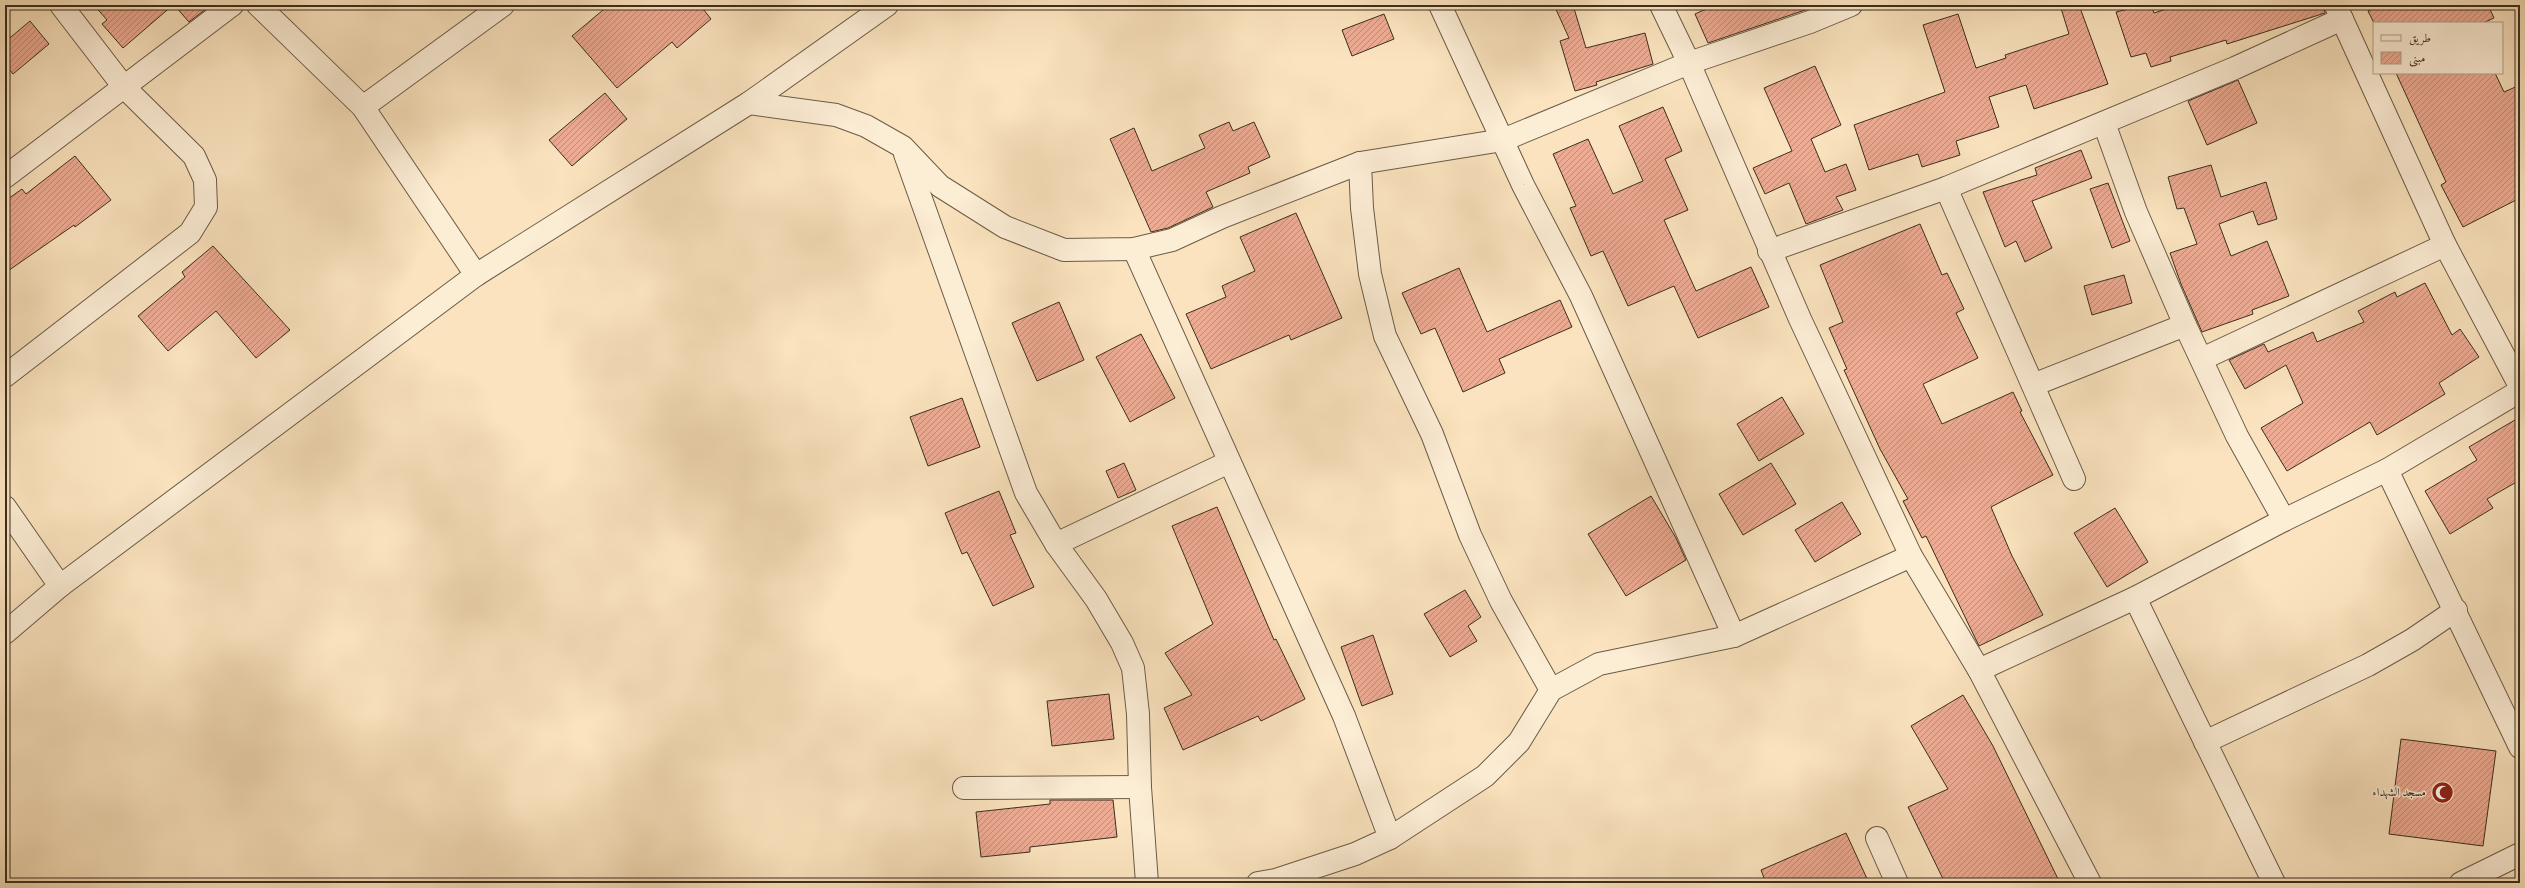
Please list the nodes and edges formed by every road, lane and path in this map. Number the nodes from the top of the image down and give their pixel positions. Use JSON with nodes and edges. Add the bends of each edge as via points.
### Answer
{"nodes":[{"id":1,"x":61,"y":5,"type":"edge"},
{"id":2,"x":232,"y":5,"type":"edge"},
{"id":3,"x":258,"y":5,"type":"edge"},
{"id":4,"x":503,"y":5,"type":"edge"},
{"id":5,"x":887,"y":5,"type":"edge"},
{"id":6,"x":1440,"y":5,"type":"edge"},
{"id":7,"x":1661,"y":5,"type":"edge"},
{"id":8,"x":1851,"y":5,"type":"edge"},
{"id":9,"x":2339,"y":12,"type":"edge"},
{"id":10,"x":1689,"y":63,"type":"junction"},
{"id":11,"x":124,"y":87,"type":"junction"},
{"id":12,"x":749,"y":103,"type":"junction"},
{"id":13,"x":363,"y":106,"type":"junction"},
{"id":14,"x":2104,"y":123,"type":"junction"},
{"id":15,"x":1503,"y":140,"type":"junction"},
{"id":16,"x":902,"y":147,"type":"junction"},
{"id":17,"x":1360,"y":163,"type":"junction"},
{"id":18,"x":5,"y":177,"type":"edge"},
{"id":19,"x":1946,"y":188,"type":"junction"},
{"id":20,"x":2445,"y":245,"type":"junction"},
{"id":21,"x":1134,"y":249,"type":"junction"},
{"id":22,"x":1769,"y":251,"type":"junction"},
{"id":23,"x":476,"y":275,"type":"junction"},
{"id":24,"x":2185,"y":325,"type":"junction"},
{"id":25,"x":2202,"y":359,"type":"junction"},
{"id":26,"x":5,"y":376,"type":"edge"},
{"id":27,"x":2033,"y":386,"type":"junction"},
{"id":28,"x":2520,"y":386,"type":"edge"},
{"id":29,"x":2520,"y":391,"type":"edge"},
{"id":30,"x":1230,"y":462,"type":"junction"},
{"id":31,"x":2387,"y":470,"type":"junction"},
{"id":32,"x":2074,"y":479,"type":"dead end"},
{"id":33,"x":5,"y":507,"type":"edge"},
{"id":34,"x":2284,"y":520,"type":"junction"},
{"id":35,"x":1056,"y":544,"type":"junction"},
{"id":36,"x":1911,"y":556,"type":"junction"},
{"id":37,"x":60,"y":586,"type":"junction"},
{"id":38,"x":2135,"y":598,"type":"junction"},
{"id":39,"x":2456,"y":610,"type":"junction"},
{"id":40,"x":5,"y":633,"type":"edge"},
{"id":41,"x":1734,"y":636,"type":"junction"},
{"id":42,"x":1980,"y":670,"type":"junction"},
{"id":43,"x":1551,"y":690,"type":"junction"},
{"id":44,"x":2205,"y":742,"type":"junction"},
{"id":45,"x":2520,"y":747,"type":"edge"},
{"id":46,"x":1140,"y":787,"type":"junction"},
{"id":47,"x":964,"y":788,"type":"dead end"},
{"id":48,"x":1390,"y":838,"type":"junction"},
{"id":49,"x":1877,"y":838,"type":"dead end"},
{"id":50,"x":2520,"y":854,"type":"edge"},
{"id":51,"x":2491,"y":877,"type":"edge"},
{"id":52,"x":1147,"y":883,"type":"edge"},
{"id":53,"x":1258,"y":883,"type":"edge"},
{"id":54,"x":1897,"y":883,"type":"edge"},
{"id":55,"x":2090,"y":883,"type":"edge"},
{"id":56,"x":2274,"y":883,"type":"edge"},
{"id":57,"x":2461,"y":883,"type":"edge"}],
"edges":[{"from":1,"to":11,"type":"street"},
{"from":2,"to":11,"type":"street"},
{"from":3,"to":13,"type":"street"},
{"from":4,"to":13,"type":"street"},
{"from":5,"to":12,"type":"street"},
{"from":6,"to":15,"type":"street"},
{"from":7,"to":10,"type":"street"},
{"from":8,"to":10,"type":"street","via":[[1810,22]]},
{"from":9,"to":14,"type":"street","via":[[2235,68]]},
{"from":9,"to":20,"type":"street"},
{"from":10,"to":15,"type":"street"},
{"from":10,"to":22,"type":"street"},
{"from":11,"to":18,"type":"street"},
{"from":11,"to":26,"type":"street","via":[[194,156],[205,180],[206,207],[190,233]]},
{"from":12,"to":16,"type":"street","via":[[836,115],[866,126]]},
{"from":12,"to":23,"type":"street"},
{"from":13,"to":23,"type":"street"},
{"from":14,"to":19,"type":"street"},
{"from":14,"to":24,"type":"street","via":[[2136,212]]},
{"from":15,"to":17,"type":"street"},
{"from":15,"to":41,"type":"street","via":[[1580,296]]},
{"from":16,"to":21,"type":"street","via":[[940,186],[1005,227],[1064,250]]},
{"from":16,"to":35,"type":"street","via":[[1026,493]]},
{"from":17,"to":21,"type":"street","via":[[1222,217],[1172,240]]},
{"from":17,"to":43,"type":"street","via":[[1362,208],[1370,274],[1385,336],[1432,434],[1470,535],[1501,601]]},
{"from":19,"to":22,"type":"street"},
{"from":19,"to":27,"type":"street"},
{"from":20,"to":25,"type":"street"},
{"from":20,"to":28,"type":"street"},
{"from":21,"to":30,"type":"street"},
{"from":22,"to":36,"type":"street"},
{"from":23,"to":37,"type":"street"},
{"from":24,"to":25,"type":"street"},
{"from":24,"to":27,"type":"street"},
{"from":25,"to":34,"type":"street","via":[[2237,436]]},
{"from":27,"to":32,"type":"street"},
{"from":29,"to":31,"type":"street"},
{"from":30,"to":35,"type":"street"},
{"from":30,"to":48,"type":"street","via":[[1344,716]]},
{"from":31,"to":34,"type":"street"},
{"from":31,"to":39,"type":"street"},
{"from":33,"to":37,"type":"street"},
{"from":34,"to":38,"type":"street"},
{"from":35,"to":46,"type":"street","via":[[1096,599],[1122,643],[1133,668],[1138,714]]},
{"from":36,"to":41,"type":"street"},
{"from":36,"to":42,"type":"street"},
{"from":37,"to":40,"type":"street"},
{"from":38,"to":42,"type":"street"},
{"from":38,"to":44,"type":"street"},
{"from":39,"to":44,"type":"street","via":[[2412,640],[2368,665]]},
{"from":39,"to":45,"type":"street"},
{"from":41,"to":43,"type":"street","via":[[1598,664]]},
{"from":42,"to":55,"type":"street"},
{"from":43,"to":48,"type":"street","via":[[1519,742],[1485,776]]},
{"from":44,"to":56,"type":"street"},
{"from":46,"to":47,"type":"street"},
{"from":46,"to":52,"type":"street"},
{"from":48,"to":53,"type":"street","via":[[1355,854],[1276,880]]},
{"from":49,"to":54,"type":"street"},
{"from":50,"to":51,"type":"street"},
{"from":51,"to":57,"type":"street"}]}
